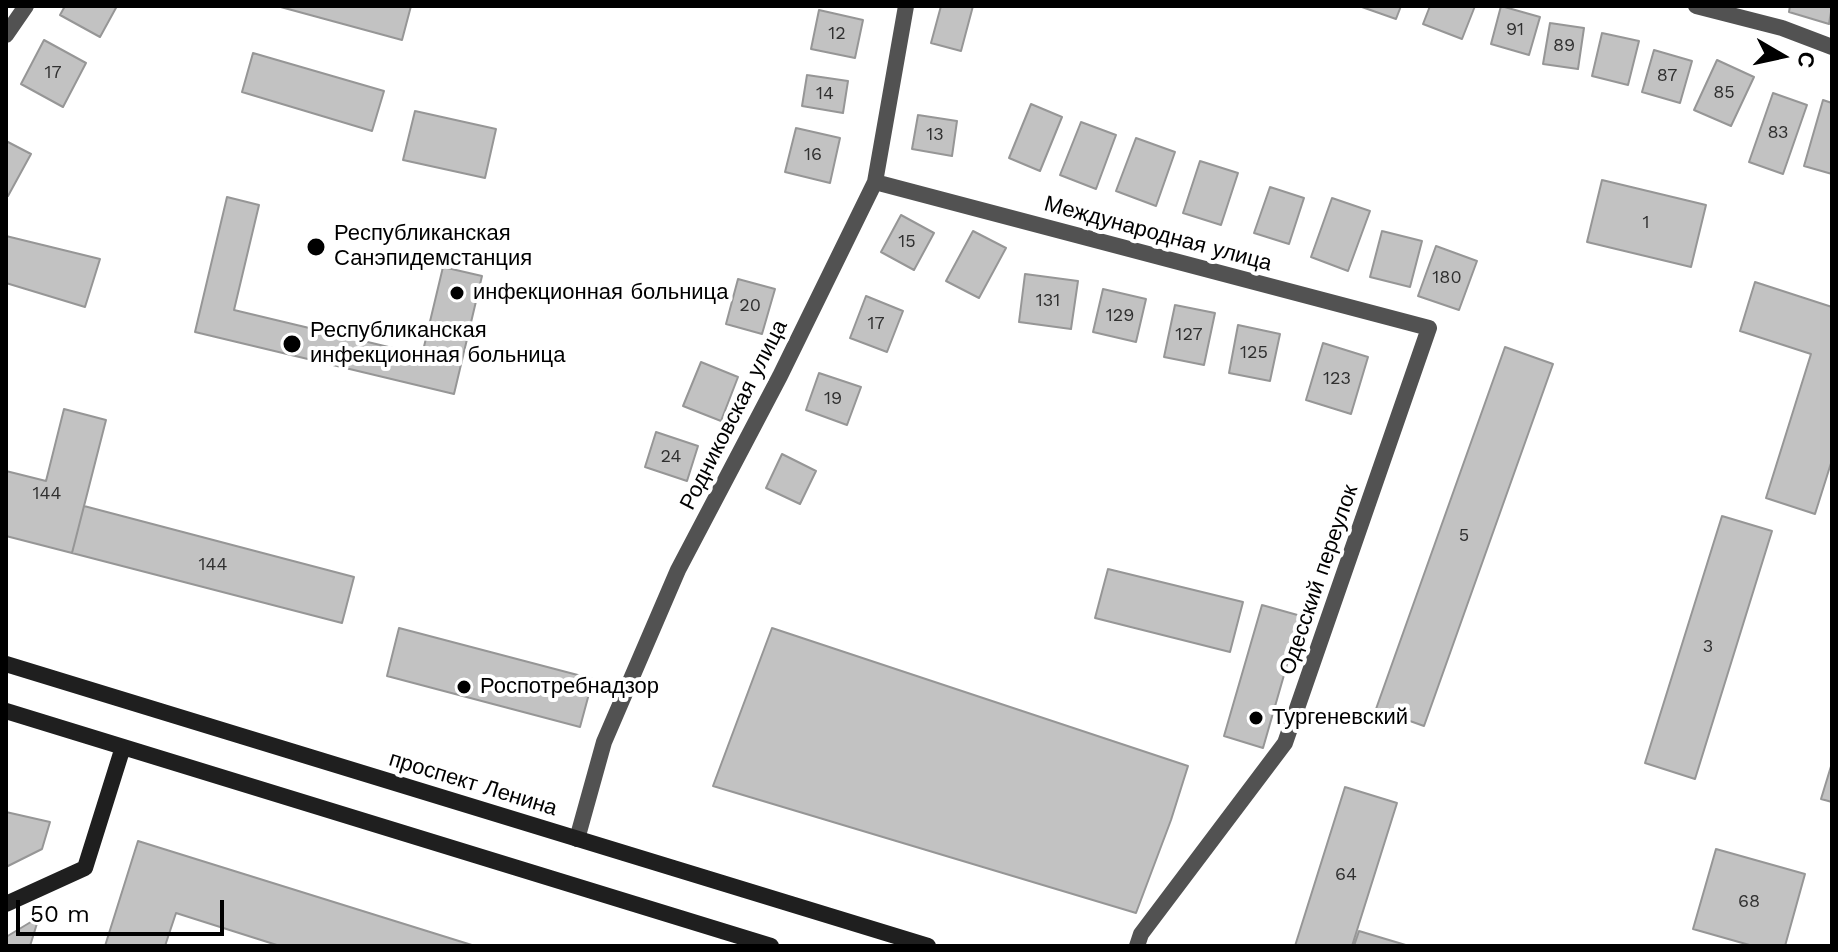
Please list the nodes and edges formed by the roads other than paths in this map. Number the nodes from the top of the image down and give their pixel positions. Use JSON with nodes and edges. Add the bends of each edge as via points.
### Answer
{"nodes":[{"id":1,"x":26,"y":6,"type":"edge"},
{"id":2,"x":906,"y":6,"type":"edge"},
{"id":3,"x":1696,"y":6,"type":"edge"},
{"id":4,"x":6,"y":35,"type":"edge"},
{"id":5,"x":1832,"y":47,"type":"edge"},
{"id":6,"x":875,"y":182,"type":"junction"},
{"id":7,"x":1429,"y":328,"type":"joint"},
{"id":8,"x":6,"y":664,"type":"edge"},
{"id":9,"x":6,"y":711,"type":"edge"},
{"id":10,"x":123,"y":747,"type":"junction"},
{"id":11,"x":577,"y":839,"type":"junction"},
{"id":12,"x":6,"y":904,"type":"edge"},
{"id":13,"x":771,"y":946,"type":"edge"},
{"id":14,"x":928,"y":946,"type":"edge"},
{"id":15,"x":1137,"y":946,"type":"edge"}],
"edges":[{"from":1,"to":4,"type":"street"},
{"from":2,"to":6,"type":"street","name":"Родниковская улица"},
{"from":3,"to":5,"type":"street"},
{"from":6,"to":7,"type":"street","name":"Международная улица"},
{"from":6,"to":11,"type":"street","name":"Родниковская улица","via":[[678,570],[604,742]]},
{"from":7,"to":15,"type":"street","name":"Одесский переулок","via":[[1285,743]]},
{"from":8,"to":11,"type":"main road","name":"проспект Ленина"},
{"from":9,"to":10,"type":"main road"},
{"from":10,"to":12,"type":"main road","via":[[85,868]]},
{"from":10,"to":13,"type":"main road"},
{"from":11,"to":14,"type":"main road","name":"проспект Ленина"}]}
